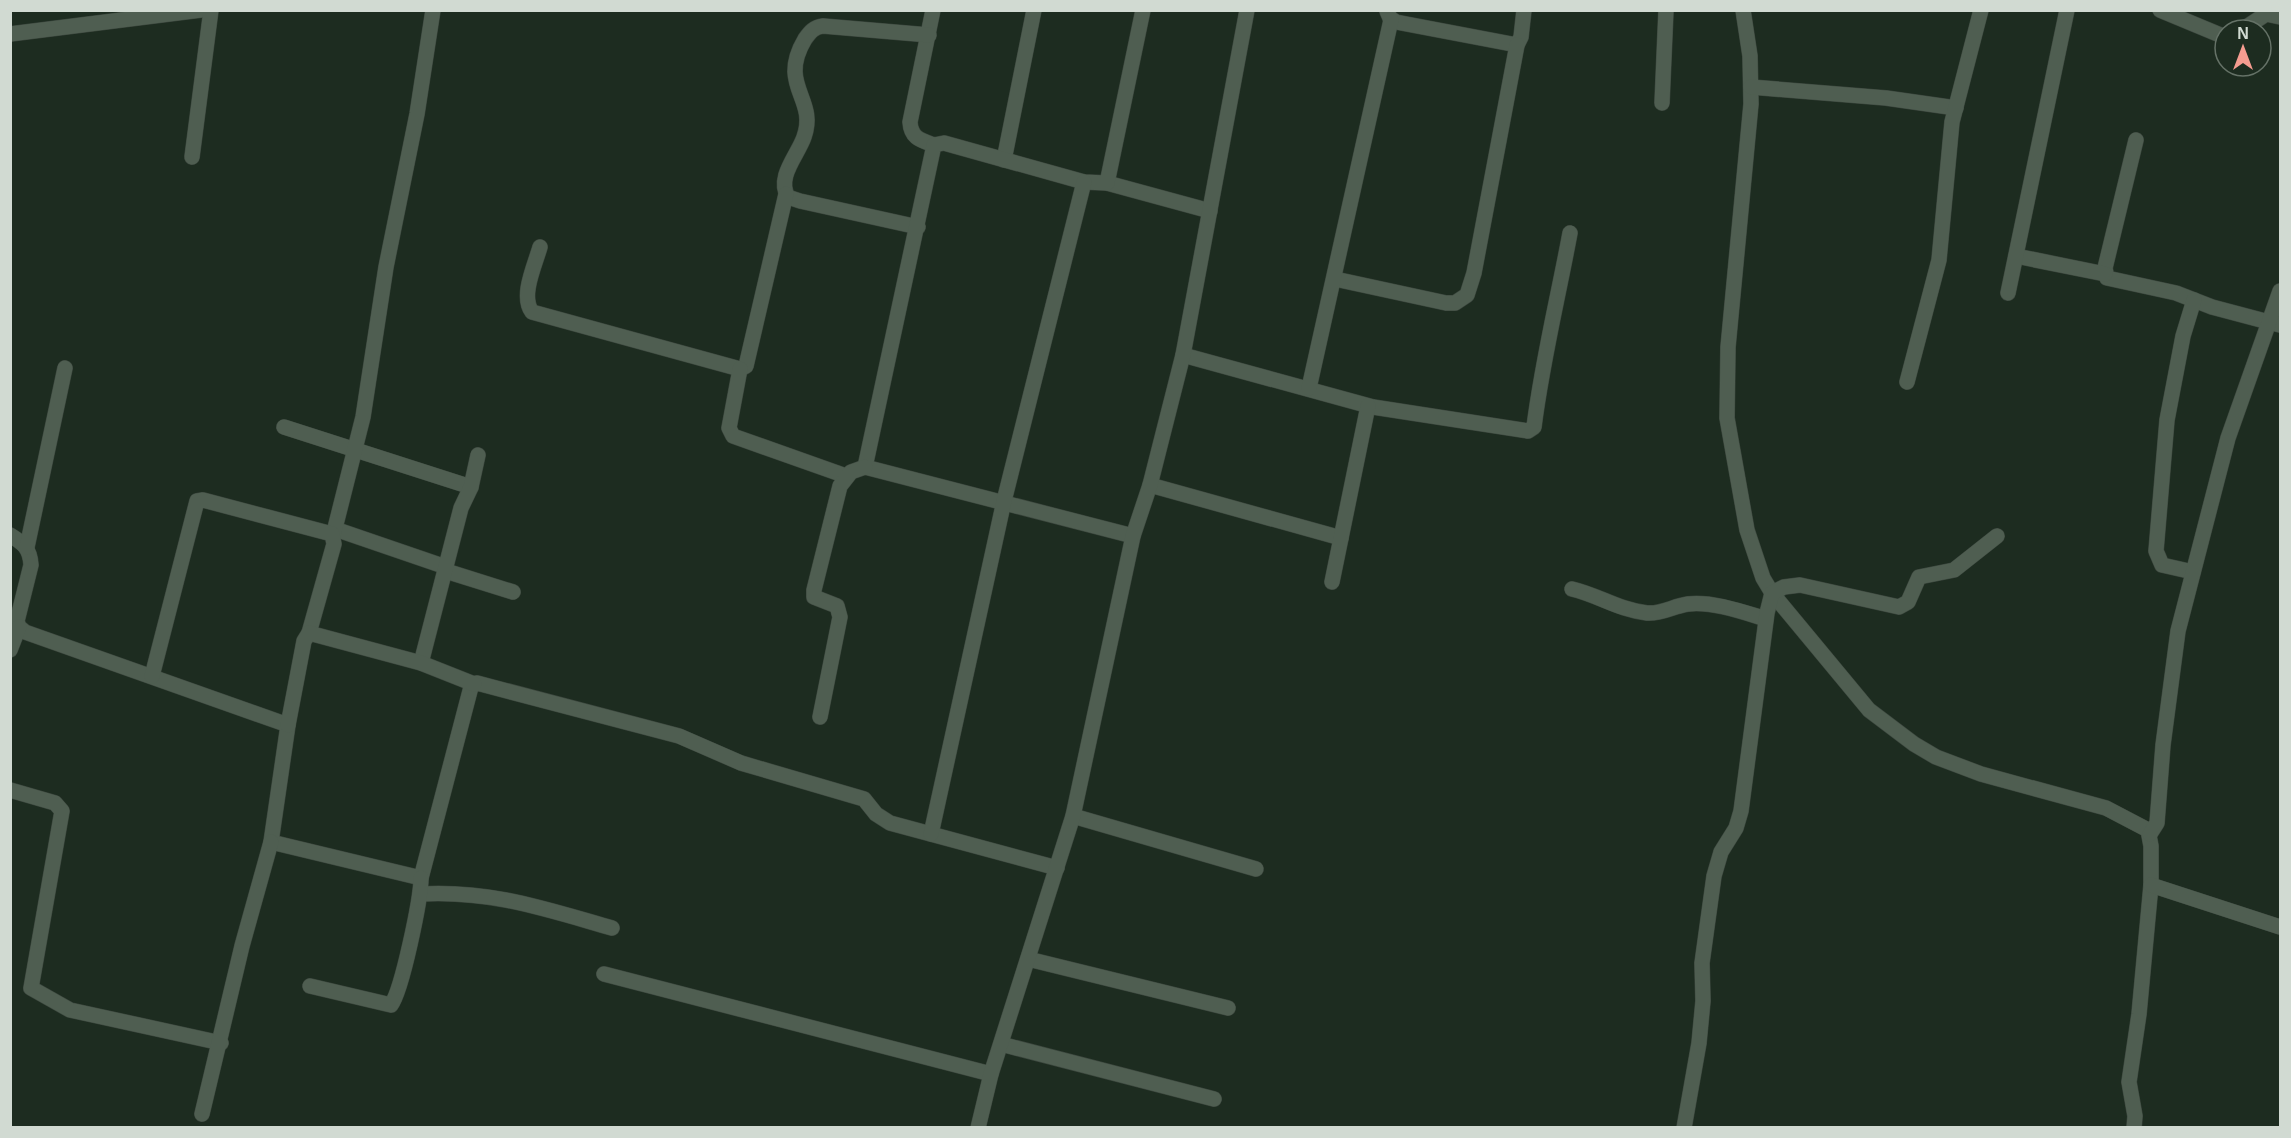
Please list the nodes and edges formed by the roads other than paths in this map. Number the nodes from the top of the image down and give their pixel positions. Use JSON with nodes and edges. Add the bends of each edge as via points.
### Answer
{"nodes":[{"id":1,"x":201,"y":10,"type":"edge"},
{"id":2,"x":211,"y":10,"type":"edge"},
{"id":3,"x":433,"y":10,"type":"edge"},
{"id":4,"x":933,"y":10,"type":"edge"},
{"id":5,"x":1035,"y":10,"type":"edge"},
{"id":6,"x":1143,"y":10,"type":"edge"},
{"id":7,"x":1247,"y":10,"type":"edge"},
{"id":8,"x":1524,"y":10,"type":"edge"},
{"id":9,"x":1666,"y":10,"type":"edge"},
{"id":10,"x":1743,"y":10,"type":"edge"},
{"id":11,"x":1981,"y":10,"type":"edge"},
{"id":12,"x":2067,"y":10,"type":"edge"},
{"id":13,"x":2160,"y":10,"type":"edge"},
{"id":14,"x":1389,"y":15,"type":"edge"},
{"id":15,"x":2280,"y":17,"type":"edge"},
{"id":16,"x":2260,"y":18,"type":"edge"},
{"id":17,"x":2213,"y":32,"type":"edge"},
{"id":18,"x":10,"y":34,"type":"edge"},
{"id":19,"x":929,"y":35,"type":"junction"},
{"id":20,"x":1517,"y":45,"type":"junction"},
{"id":21,"x":1751,"y":87,"type":"junction"},
{"id":22,"x":1662,"y":103,"type":"dead end"},
{"id":23,"x":1956,"y":108,"type":"junction"},
{"id":24,"x":2136,"y":140,"type":"dead end"},
{"id":25,"x":934,"y":145,"type":"junction"},
{"id":26,"x":192,"y":157,"type":"dead end"},
{"id":27,"x":1004,"y":160,"type":"junction"},
{"id":28,"x":1084,"y":182,"type":"junction"},
{"id":29,"x":1107,"y":183,"type":"junction"},
{"id":30,"x":786,"y":194,"type":"junction"},
{"id":31,"x":1210,"y":211,"type":"junction"},
{"id":32,"x":918,"y":227,"type":"junction"},
{"id":33,"x":1570,"y":233,"type":"dead end"},
{"id":34,"x":540,"y":248,"type":"dead end"},
{"id":35,"x":2016,"y":256,"type":"junction"},
{"id":36,"x":2105,"y":274,"type":"junction"},
{"id":37,"x":1335,"y":279,"type":"junction"},
{"id":38,"x":2280,"y":291,"type":"edge"},
{"id":39,"x":2008,"y":293,"type":"dead end"},
{"id":40,"x":2194,"y":300,"type":"junction"},
{"id":41,"x":2275,"y":324,"type":"edge"},
{"id":42,"x":1183,"y":355,"type":"junction"},
{"id":43,"x":65,"y":368,"type":"dead end"},
{"id":44,"x":740,"y":369,"type":"junction"},
{"id":45,"x":1907,"y":382,"type":"dead end"},
{"id":46,"x":1309,"y":388,"type":"junction"},
{"id":47,"x":1368,"y":406,"type":"junction"},
{"id":48,"x":284,"y":427,"type":"dead end"},
{"id":49,"x":355,"y":450,"type":"junction"},
{"id":50,"x":478,"y":455,"type":"dead end"},
{"id":51,"x":865,"y":467,"type":"junction"},
{"id":52,"x":846,"y":476,"type":"junction"},
{"id":53,"x":1150,"y":485,"type":"junction"},
{"id":54,"x":471,"y":487,"type":"junction"},
{"id":55,"x":1004,"y":501,"type":"junction"},
{"id":56,"x":334,"y":533,"type":"junction"},
{"id":57,"x":10,"y":535,"type":"edge"},
{"id":58,"x":1133,"y":536,"type":"junction"},
{"id":59,"x":1997,"y":536,"type":"dead end"},
{"id":60,"x":1341,"y":538,"type":"junction"},
{"id":61,"x":27,"y":547,"type":"junction"},
{"id":62,"x":446,"y":567,"type":"junction"},
{"id":63,"x":2193,"y":572,"type":"junction"},
{"id":64,"x":1332,"y":582,"type":"dead end"},
{"id":65,"x":1572,"y":589,"type":"dead end"},
{"id":66,"x":513,"y":592,"type":"dead end"},
{"id":67,"x":1772,"y":593,"type":"junction"},
{"id":68,"x":1766,"y":619,"type":"junction"},
{"id":69,"x":19,"y":627,"type":"junction"},
{"id":70,"x":309,"y":633,"type":"junction"},
{"id":71,"x":10,"y":650,"type":"edge"},
{"id":72,"x":422,"y":663,"type":"junction"},
{"id":73,"x":152,"y":676,"type":"junction"},
{"id":74,"x":474,"y":684,"type":"junction"},
{"id":75,"x":820,"y":717,"type":"dead end"},
{"id":76,"x":288,"y":725,"type":"junction"},
{"id":77,"x":10,"y":790,"type":"edge"},
{"id":78,"x":1073,"y":816,"type":"junction"},
{"id":79,"x":931,"y":834,"type":"junction"},
{"id":80,"x":2150,"y":834,"type":"junction"},
{"id":81,"x":271,"y":842,"type":"junction"},
{"id":82,"x":1057,"y":868,"type":"junction"},
{"id":83,"x":1256,"y":869,"type":"dead end"},
{"id":84,"x":2151,"y":885,"type":"junction"},
{"id":85,"x":420,"y":886,"type":"junction"},
{"id":86,"x":2280,"y":927,"type":"edge"},
{"id":87,"x":612,"y":928,"type":"dead end"},
{"id":88,"x":1028,"y":959,"type":"junction"},
{"id":89,"x":604,"y":974,"type":"dead end"},
{"id":90,"x":310,"y":986,"type":"dead end"},
{"id":91,"x":1228,"y":1008,"type":"dead end"},
{"id":92,"x":221,"y":1043,"type":"junction"},
{"id":93,"x":1001,"y":1044,"type":"junction"},
{"id":94,"x":991,"y":1074,"type":"junction"},
{"id":95,"x":1214,"y":1099,"type":"dead end"},
{"id":96,"x":202,"y":1114,"type":"dead end"},
{"id":97,"x":1687,"y":1127,"type":"edge"},
{"id":98,"x":978,"y":1128,"type":"edge"},
{"id":99,"x":2134,"y":1128,"type":"edge"}],
"edges":[{"from":1,"to":18,"type":"street"},
{"from":2,"to":26,"type":"street"},
{"from":3,"to":49,"type":"street"},
{"from":4,"to":19,"type":"street"},
{"from":5,"to":27,"type":"street"},
{"from":6,"to":29,"type":"street"},
{"from":7,"to":31,"type":"street"},
{"from":8,"to":20,"type":"street"},
{"from":9,"to":22,"type":"street"},
{"from":10,"to":21,"type":"street","via":[[1750,48]]},
{"from":11,"to":23,"type":"street"},
{"from":12,"to":35,"type":"street"},
{"from":13,"to":17,"type":"street"},
{"from":14,"to":20,"type":"street"},
{"from":14,"to":37,"type":"street"},
{"from":15,"to":16,"type":"street","via":[[2266,14]]},
{"from":19,"to":25,"type":"street","via":[[910,122],[915,137]]},
{"from":19,"to":30,"type":"street","via":[[815,27],[793,66],[806,123],[805,136],[787,171]]},
{"from":20,"to":37,"type":"street","via":[[1467,295],[1455,303],[1446,303]]},
{"from":21,"to":23,"type":"street"},
{"from":21,"to":67,"type":"street","via":[[1728,347],[1727,418],[1752,552]]},
{"from":23,"to":45,"type":"street","via":[[1945,183],[1943,238]]},
{"from":24,"to":36,"type":"street"},
{"from":25,"to":27,"type":"street","via":[[944,144]]},
{"from":25,"to":32,"type":"street"},
{"from":27,"to":28,"type":"street"},
{"from":28,"to":29,"type":"street"},
{"from":28,"to":55,"type":"street"},
{"from":29,"to":31,"type":"street"},
{"from":30,"to":32,"type":"street","via":[[800,201]]},
{"from":30,"to":44,"type":"street","via":[[746,366]]},
{"from":31,"to":42,"type":"street"},
{"from":32,"to":51,"type":"street"},
{"from":33,"to":47,"type":"street","via":[[1532,430]]},
{"from":34,"to":44,"type":"street","via":[[528,294],[532,312]]},
{"from":35,"to":36,"type":"street"},
{"from":35,"to":39,"type":"street"},
{"from":36,"to":40,"type":"street","via":[[2123,283]]},
{"from":37,"to":46,"type":"street"},
{"from":38,"to":41,"type":"street"},
{"from":40,"to":41,"type":"street"},
{"from":40,"to":63,"type":"street","via":[[2168,420],[2156,551],[2162,565]]},
{"from":41,"to":63,"type":"street","via":[[2228,438]]},
{"from":42,"to":46,"type":"street"},
{"from":42,"to":53,"type":"street"},
{"from":43,"to":61,"type":"street"},
{"from":44,"to":52,"type":"street","via":[[729,428],[733,436]]},
{"from":46,"to":47,"type":"street"},
{"from":47,"to":60,"type":"street"},
{"from":48,"to":49,"type":"street"},
{"from":49,"to":54,"type":"street"},
{"from":49,"to":56,"type":"street"},
{"from":50,"to":54,"type":"street"},
{"from":51,"to":52,"type":"street"},
{"from":51,"to":55,"type":"street"},
{"from":52,"to":75,"type":"street","via":[[837,495],[814,590],[814,597],[837,606],[840,617]]},
{"from":53,"to":58,"type":"street"},
{"from":53,"to":60,"type":"street"},
{"from":54,"to":62,"type":"street","via":[[461,508]]},
{"from":55,"to":58,"type":"street"},
{"from":55,"to":79,"type":"street"},
{"from":56,"to":62,"type":"street"},
{"from":56,"to":70,"type":"street"},
{"from":56,"to":73,"type":"street","via":[[196,501]]},
{"from":57,"to":61,"type":"street"},
{"from":58,"to":78,"type":"street"},
{"from":59,"to":67,"type":"street","via":[[1954,570],[1919,577],[1908,602],[1899,608],[1800,585]]},
{"from":60,"to":64,"type":"street"},
{"from":61,"to":69,"type":"street","via":[[31,565],[17,621]]},
{"from":62,"to":66,"type":"street","via":[[449,572]]},
{"from":62,"to":72,"type":"street"},
{"from":63,"to":80,"type":"street","via":[[2178,631],[2157,824]]},
{"from":65,"to":68,"type":"street","via":[[1618,608],[1647,613],[1699,604]]},
{"from":67,"to":68,"type":"street"},
{"from":67,"to":80,"type":"street","via":[[1869,710],[1914,744],[1981,774],[2106,808],[2144,826]]},
{"from":68,"to":97,"type":"street","via":[[1741,811],[1736,828],[1720,852],[1714,876]]},
{"from":69,"to":71,"type":"street"},
{"from":69,"to":73,"type":"street"},
{"from":70,"to":72,"type":"street"},
{"from":70,"to":76,"type":"street","via":[[304,641]]},
{"from":72,"to":74,"type":"street"},
{"from":73,"to":76,"type":"street"},
{"from":74,"to":79,"type":"street","via":[[679,736],[741,763],[864,799],[890,824]]},
{"from":74,"to":85,"type":"street"},
{"from":76,"to":81,"type":"street"},
{"from":77,"to":92,"type":"street","via":[[55,803],[62,811],[31,988],[70,1010]]},
{"from":78,"to":82,"type":"street"},
{"from":78,"to":83,"type":"street"},
{"from":79,"to":82,"type":"street"},
{"from":80,"to":84,"type":"street"},
{"from":81,"to":85,"type":"street"},
{"from":81,"to":92,"type":"street","via":[[242,946]]},
{"from":82,"to":88,"type":"street"},
{"from":84,"to":86,"type":"street"},
{"from":84,"to":99,"type":"street","via":[[2129,1082]]},
{"from":85,"to":87,"type":"street","via":[[497,896]]},
{"from":85,"to":90,"type":"street","via":[[391,1005]]},
{"from":88,"to":91,"type":"street"},
{"from":88,"to":93,"type":"street"},
{"from":89,"to":94,"type":"street"},
{"from":92,"to":96,"type":"street"},
{"from":93,"to":94,"type":"street"},
{"from":93,"to":95,"type":"street"},
{"from":94,"to":98,"type":"street"}]}
